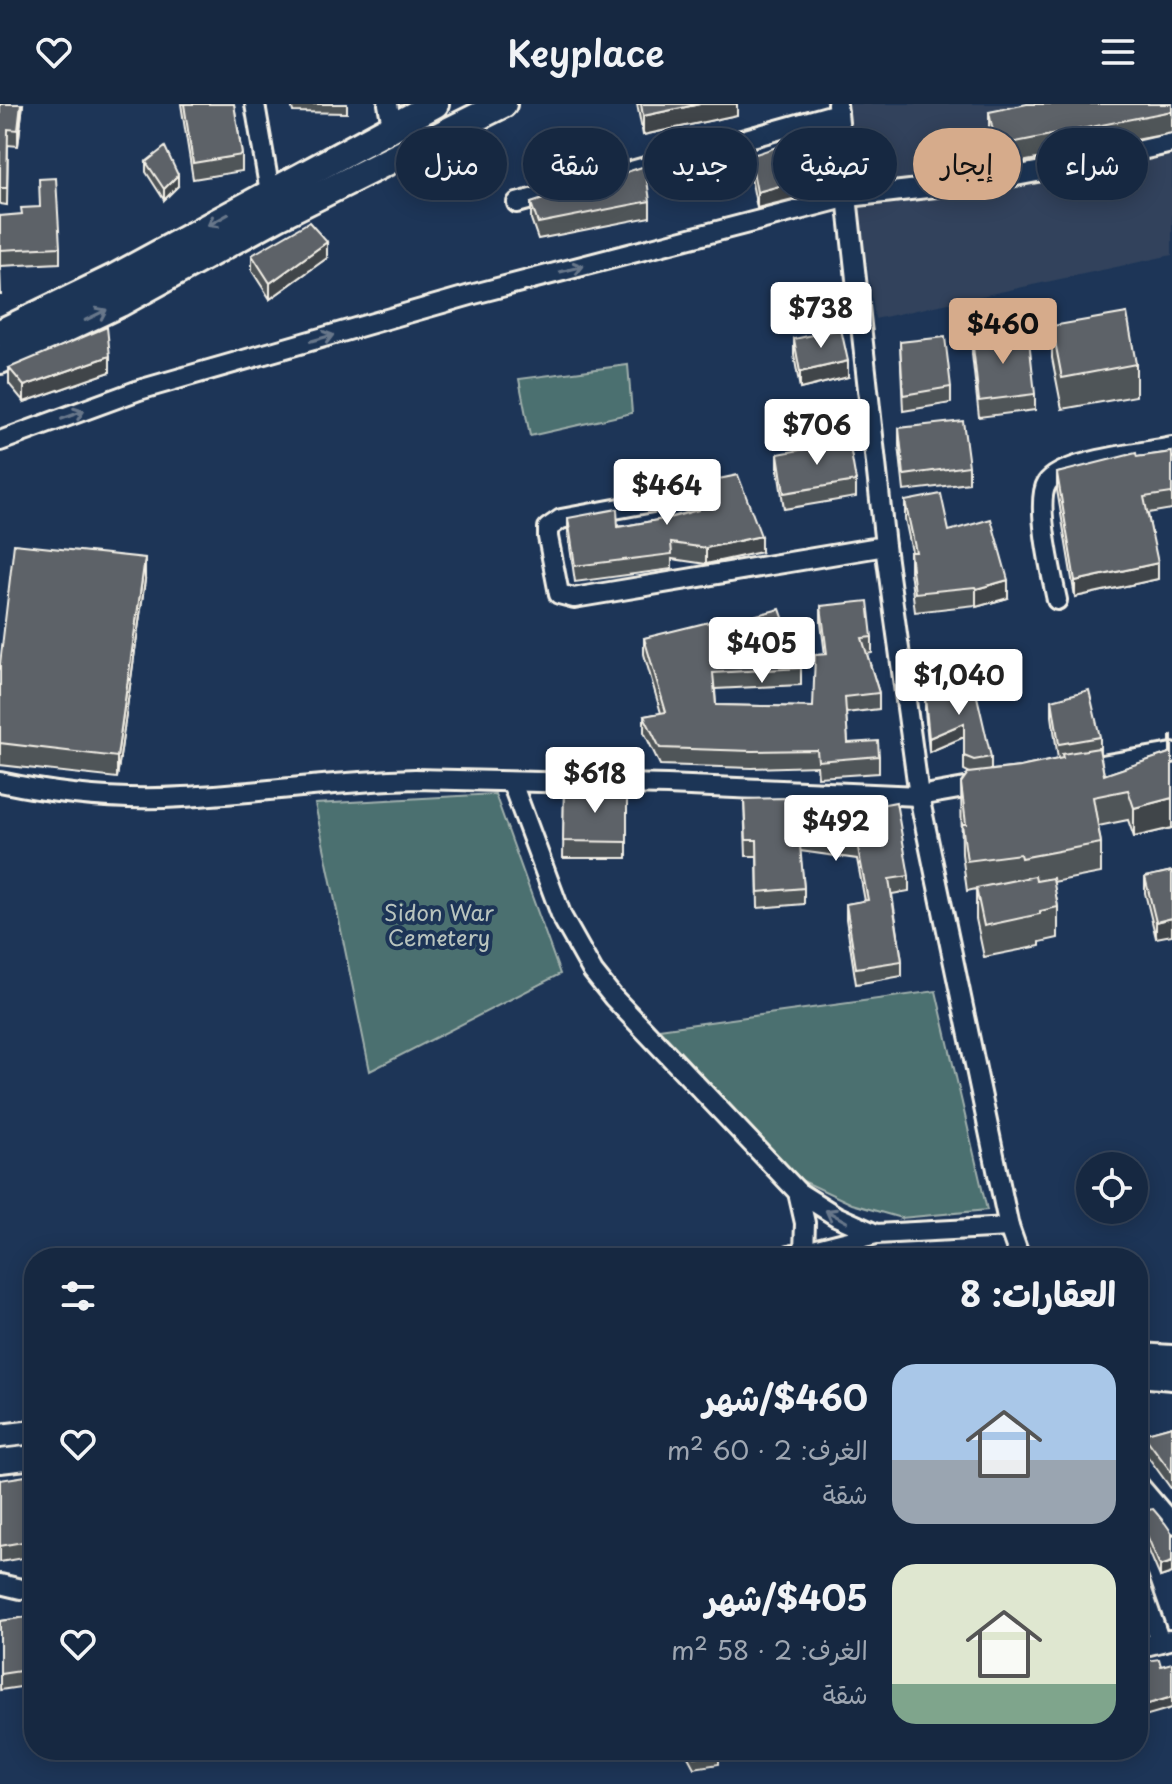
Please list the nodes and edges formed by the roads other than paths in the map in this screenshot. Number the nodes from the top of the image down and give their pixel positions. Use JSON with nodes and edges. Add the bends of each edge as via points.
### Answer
{"nodes":[{"id":1,"x":255,"y":104,"type":"edge"},
{"id":2,"x":435,"y":104,"type":"edge"},
{"id":3,"x":503,"y":104,"type":"edge"},
{"id":4,"x":838,"y":108,"type":"edge"},
{"id":5,"x":390,"y":114,"type":"edge"},
{"id":6,"x":840,"y":128,"type":"edge"},
{"id":7,"x":1172,"y":143,"type":"edge"},
{"id":8,"x":897,"y":191,"type":"edge"},
{"id":9,"x":270,"y":192,"type":"junction"},
{"id":10,"x":837,"y":200,"type":"edge"},
{"id":11,"x":849,"y":200,"type":"edge"},
{"id":12,"x":517,"y":203,"type":"dead end"},
{"id":13,"x":0,"y":333,"type":"edge"},
{"id":14,"x":0,"y":360,"type":"edge"},
{"id":15,"x":0,"y":441,"type":"edge"},
{"id":16,"x":1172,"y":447,"type":"edge"},
{"id":17,"x":669,"y":499,"type":"dead end"},
{"id":18,"x":885,"y":546,"type":"junction"},
{"id":19,"x":1057,"y":600,"type":"dead end"},
{"id":20,"x":1172,"y":753,"type":"edge"},
{"id":21,"x":1065,"y":771,"type":"edge"},
{"id":22,"x":0,"y":782,"type":"edge"},
{"id":23,"x":512,"y":783,"type":"junction"},
{"id":24,"x":994,"y":783,"type":"edge"},
{"id":25,"x":919,"y":796,"type":"junction"},
{"id":26,"x":798,"y":1192,"type":"junction"},
{"id":27,"x":1009,"y":1227,"type":"junction"},
{"id":28,"x":876,"y":1234,"type":"junction"},
{"id":29,"x":804,"y":1248,"type":"edge"},
{"id":30,"x":820,"y":1248,"type":"edge"},
{"id":31,"x":1016,"y":1248,"type":"edge"},
{"id":32,"x":1148,"y":1356,"type":"edge"},
{"id":33,"x":1172,"y":1357,"type":"edge"},
{"id":34,"x":1148,"y":1376,"type":"edge"},
{"id":35,"x":1172,"y":1378,"type":"edge"},
{"id":36,"x":24,"y":1433,"type":"edge"},
{"id":37,"x":0,"y":1436,"type":"edge"},
{"id":38,"x":24,"y":1458,"type":"edge"},
{"id":39,"x":0,"y":1461,"type":"edge"},
{"id":40,"x":1148,"y":1506,"type":"edge"},
{"id":41,"x":1172,"y":1524,"type":"edge"},
{"id":42,"x":0,"y":1584,"type":"edge"},
{"id":43,"x":21,"y":1589,"type":"dead end"},
{"id":44,"x":1148,"y":1601,"type":"edge"},
{"id":45,"x":1166,"y":1641,"type":"edge"}],
"edges":[{"from":1,"to":9,"type":"street"},
{"from":2,"to":5,"type":"highway"},
{"from":14,"to":3,"type":"highway","one_way":true},
{"from":4,"to":6,"type":"street"},
{"from":4,"to":12,"type":"street"},
{"from":5,"to":9,"type":"highway"},
{"from":7,"to":8,"type":"street","via":[[988,181]]},
{"from":9,"to":13,"type":"highway","one_way":true,"via":[[114,278]]},
{"from":15,"to":10,"type":"street","one_way":true,"via":[[139,390],[474,294]]},
{"from":11,"to":18,"type":"street"},
{"from":16,"to":19,"type":"street","via":[[1074,467],[1045,486],[1042,500]]},
{"from":17,"to":18,"type":"street","via":[[553,523],[548,537],[559,594],[574,598]]},
{"from":18,"to":25,"type":"street"},
{"from":20,"to":21,"type":"street"},
{"from":22,"to":23,"type":"street","via":[[45,792],[129,798],[374,780]]},
{"from":23,"to":25,"type":"street"},
{"from":23,"to":26,"type":"street","via":[[562,917],[593,972]]},
{"from":24,"to":25,"type":"street"},
{"from":25,"to":27,"type":"street"},
{"from":28,"to":26,"type":"street","one_way":true},
{"from":26,"to":29,"type":"street"},
{"from":27,"to":28,"type":"street"},
{"from":27,"to":31,"type":"street"},
{"from":28,"to":30,"type":"street"},
{"from":32,"to":33,"type":"main road"},
{"from":34,"to":35,"type":"main road"},
{"from":36,"to":37,"type":"main road"},
{"from":38,"to":39,"type":"main road"},
{"from":40,"to":41,"type":"street"},
{"from":42,"to":43,"type":"street"},
{"from":44,"to":45,"type":"street"}]}
